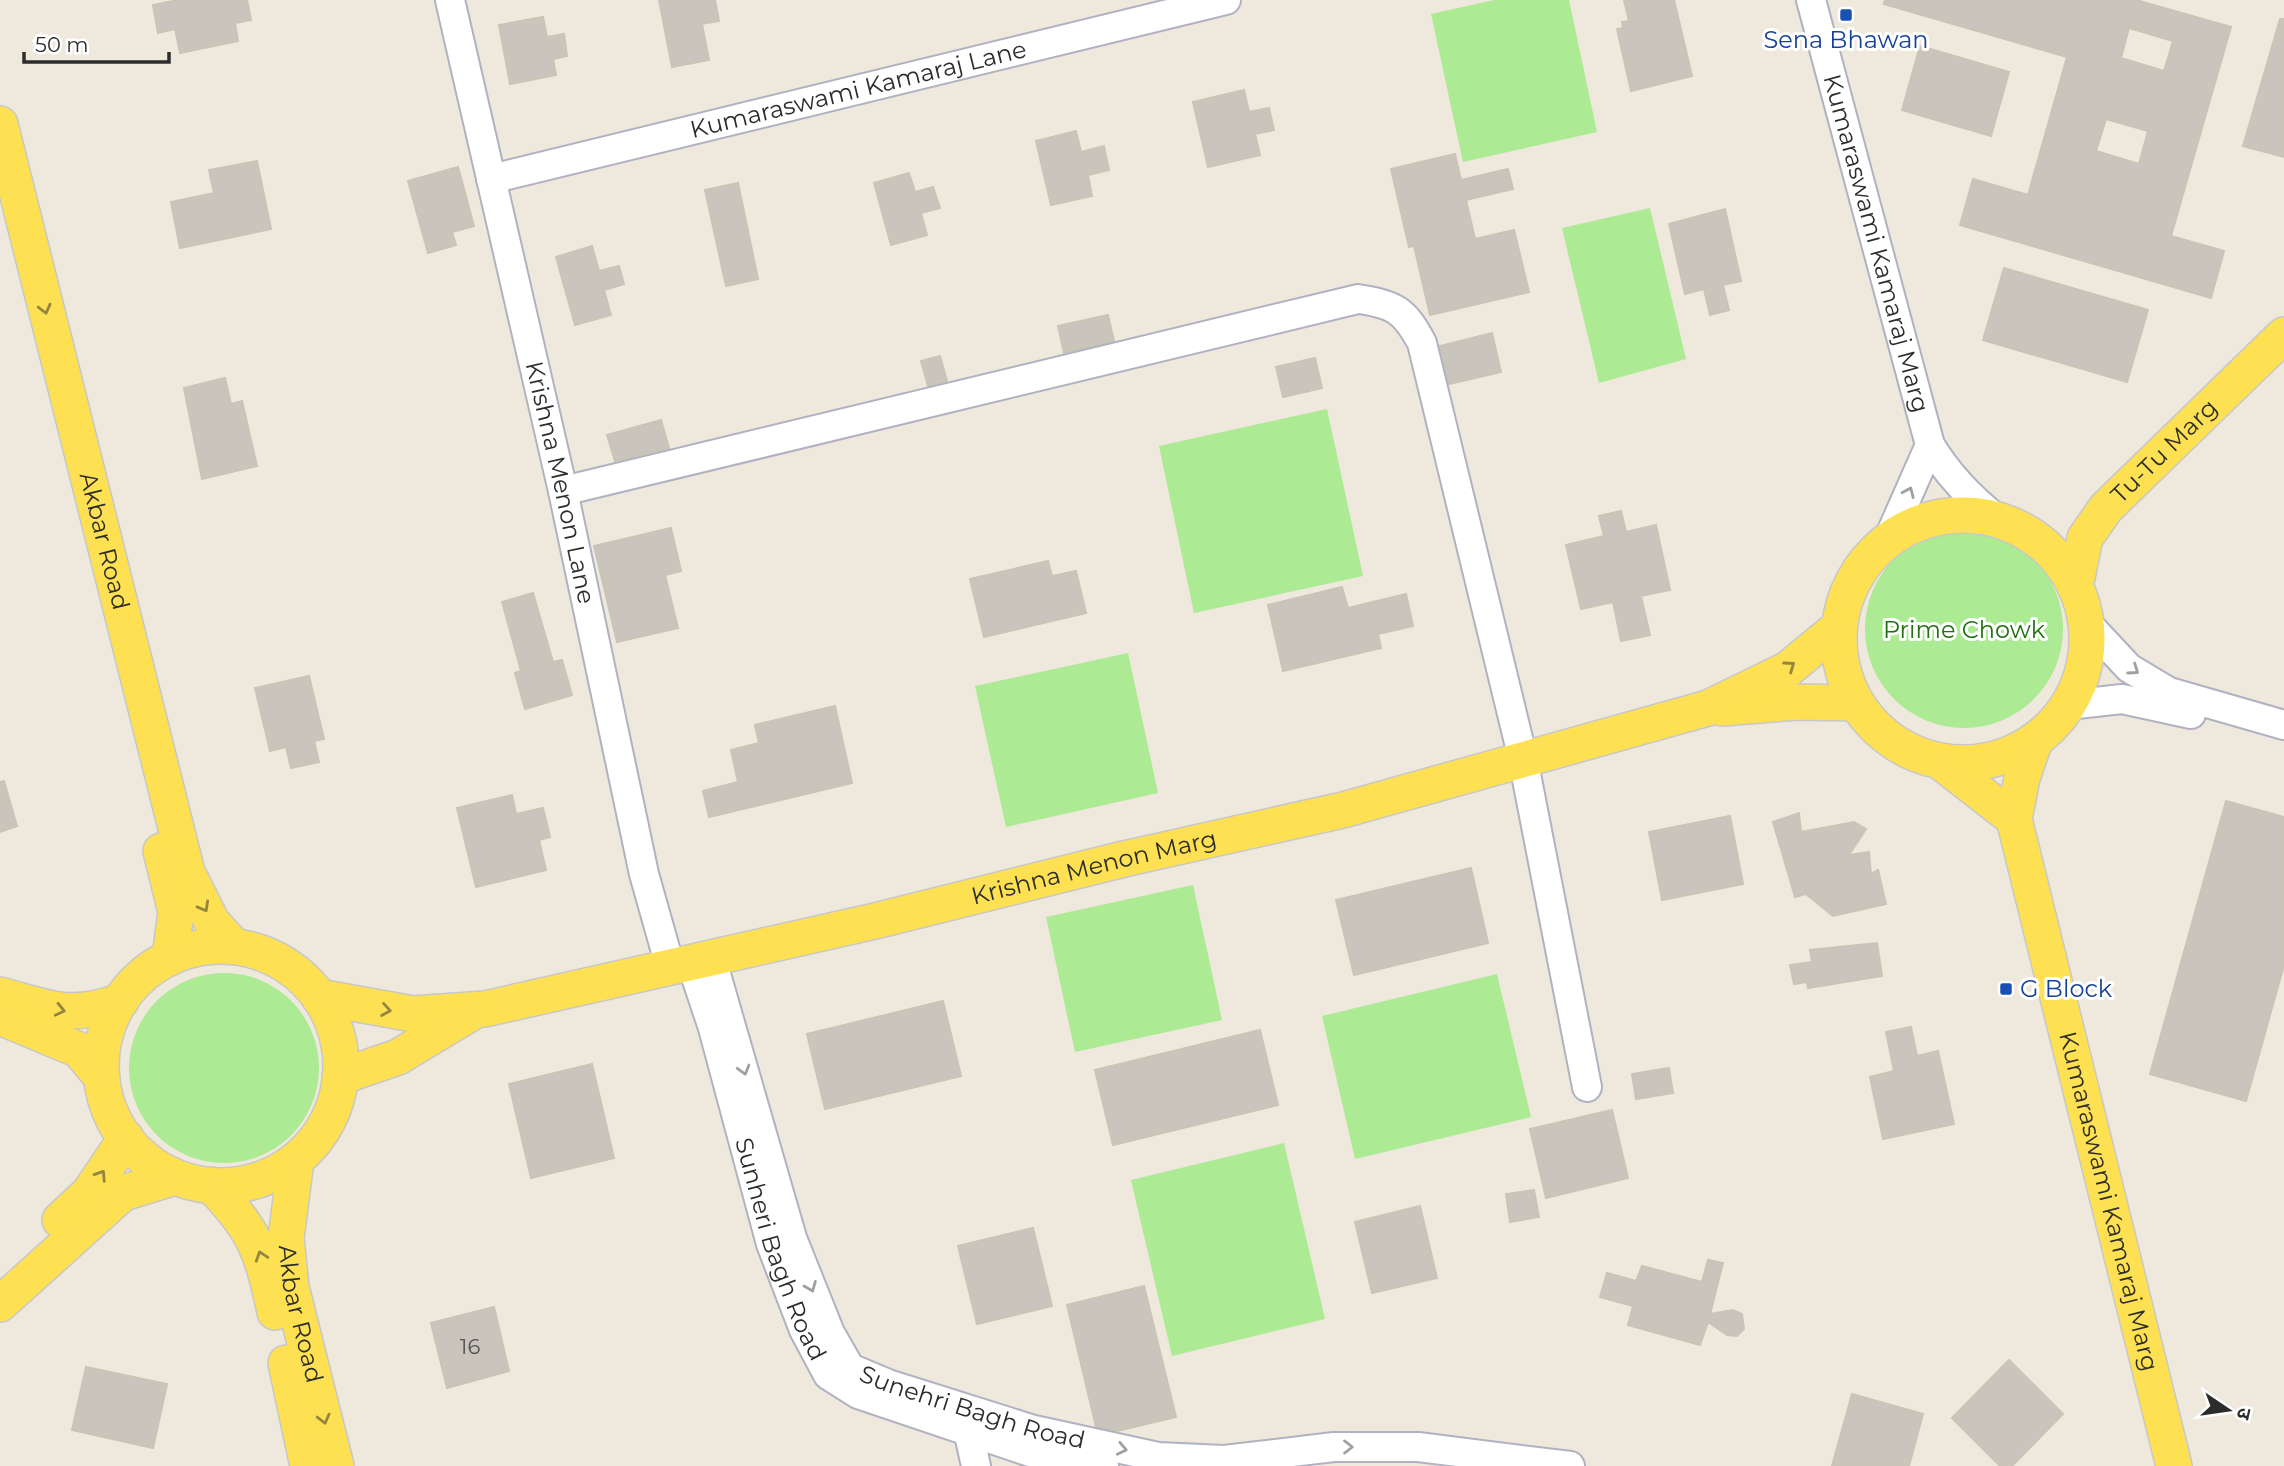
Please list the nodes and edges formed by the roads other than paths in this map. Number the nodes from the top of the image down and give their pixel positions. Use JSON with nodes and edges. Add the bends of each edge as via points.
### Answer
{"nodes":[{"id":1,"x":450,"y":0,"type":"edge"},
{"id":2,"x":1226,"y":0,"type":"edge"},
{"id":3,"x":1811,"y":0,"type":"edge"},
{"id":4,"x":0,"y":124,"type":"edge"},
{"id":5,"x":491,"y":180,"type":"junction"},
{"id":6,"x":0,"y":209,"type":"edge"},
{"id":7,"x":2284,"y":322,"type":"edge"},
{"id":8,"x":2284,"y":335,"type":"edge"},
{"id":9,"x":1930,"y":445,"type":"junction"},
{"id":10,"x":563,"y":491,"type":"junction"},
{"id":11,"x":1997,"y":519,"type":"junction"},
{"id":12,"x":2032,"y":536,"type":"junction"},
{"id":13,"x":1888,"y":540,"type":"junction"},
{"id":14,"x":2076,"y":587,"type":"junction"},
{"id":15,"x":2086,"y":622,"type":"junction"},
{"id":16,"x":1839,"y":627,"type":"junction"},
{"id":17,"x":1856,"y":703,"type":"junction"},
{"id":18,"x":2068,"y":705,"type":"junction"},
{"id":19,"x":1708,"y":708,"type":"junction"},
{"id":20,"x":2284,"y":725,"type":"edge"},
{"id":21,"x":2035,"y":740,"type":"junction"},
{"id":22,"x":2284,"y":741,"type":"edge"},
{"id":23,"x":1523,"y":759,"type":"junction"},
{"id":24,"x":1942,"y":763,"type":"junction"},
{"id":25,"x":2014,"y":820,"type":"junction"},
{"id":26,"x":234,"y":947,"type":"junction"},
{"id":27,"x":170,"y":958,"type":"junction"},
{"id":28,"x":691,"y":962,"type":"junction"},
{"id":29,"x":0,"y":995,"type":"edge"},
{"id":30,"x":319,"y":997,"type":"junction"},
{"id":31,"x":121,"y":1002,"type":"junction"},
{"id":32,"x":474,"y":1011,"type":"junction"},
{"id":33,"x":0,"y":1017,"type":"edge"},
{"id":34,"x":340,"y":1077,"type":"junction"},
{"id":35,"x":102,"y":1078,"type":"junction"},
{"id":36,"x":1587,"y":1087,"type":"dead end"},
{"id":37,"x":126,"y":1138,"type":"junction"},
{"id":38,"x":296,"y":1160,"type":"junction"},
{"id":39,"x":175,"y":1177,"type":"junction"},
{"id":40,"x":211,"y":1185,"type":"junction"},
{"id":41,"x":0,"y":1274,"type":"edge"},
{"id":42,"x":0,"y":1304,"type":"edge"},
{"id":43,"x":968,"y":1430,"type":"junction"},
{"id":44,"x":2174,"y":1465,"type":"edge"},
{"id":45,"x":308,"y":1466,"type":"edge"},
{"id":46,"x":335,"y":1466,"type":"edge"},
{"id":47,"x":976,"y":1466,"type":"edge"},
{"id":48,"x":1104,"y":1466,"type":"edge"},
{"id":49,"x":1374,"y":1466,"type":"edge"},
{"id":50,"x":1419,"y":1466,"type":"edge"},
{"id":51,"x":1570,"y":1466,"type":"edge"}],
"edges":[{"from":1,"to":5,"type":"street","name":"Krishna Menon Lane"},
{"from":2,"to":5,"type":"street","name":"Kumaraswami Kamaraj Lane"},
{"from":3,"to":9,"type":"street","name":"Kumaraswami Kamaraj Marg"},
{"from":4,"to":26,"type":"main road","name":"Akbar Road","one_way":true,"via":[[187,872],[212,922]]},
{"from":5,"to":10,"type":"street","name":"Krishna Menon Lane"},
{"from":6,"to":27,"type":"main road","name":"Akbar Road","via":[[26,333],[85,541],[176,912]]},
{"from":7,"to":12,"type":"main road","name":"Tu-Tu Marg","via":[[2087,510],[2061,527]]},
{"from":8,"to":14,"type":"main road","name":"Tu-Tu Marg","via":[[2105,508],[2085,538]]},
{"from":9,"to":11,"type":"street","name":"Kumaraswami Kamaraj Marg","via":[[1971,499]]},
{"from":13,"to":9,"type":"street","name":"Kumaraswami Kamaraj Marg","one_way":true},
{"from":10,"to":23,"type":"street","via":[[1358,299],[1384,302],[1408,317],[1422,343]]},
{"from":10,"to":28,"type":"street","name":"Krishna Menon Lane","via":[[644,874]]},
{"from":11,"to":12,"type":"main road"},
{"from":11,"to":13,"type":"main road","via":[[1974,515],[1929,519]]},
{"from":12,"to":14,"type":"main road","via":[[2057,558]]},
{"from":13,"to":16,"type":"main road","via":[[1864,564],[1847,594]]},
{"from":14,"to":15,"type":"main road"},
{"from":15,"to":18,"type":"main road","via":[[2084,665]]},
{"from":15,"to":20,"type":"street","one_way":true,"via":[[2129,668],[2169,692]]},
{"from":16,"to":17,"type":"main road","via":[[1841,666]]},
{"from":19,"to":16,"type":"main road","name":"Krishna Menon Marg","one_way":true,"via":[[1788,668]]},
{"from":17,"to":19,"type":"main road","name":"Krishna Menon Marg"},
{"from":17,"to":24,"type":"main road","via":[[1892,742]]},
{"from":18,"to":21,"type":"main road"},
{"from":18,"to":22,"type":"street","via":[[2122,699]]},
{"from":19,"to":23,"type":"main road","name":"Krishna Menon Marg"},
{"from":21,"to":24,"type":"main road","via":[[2007,756],[1975,764]]},
{"from":21,"to":25,"type":"main road","name":"Kumaraswami Kamaraj Marg"},
{"from":23,"to":28,"type":"main road","name":"Krishna Menon Marg","via":[[1343,810]]},
{"from":23,"to":36,"type":"street"},
{"from":24,"to":25,"type":"main road"},
{"from":25,"to":44,"type":"main road","name":"Kumaraswami Kamaraj Marg"},
{"from":26,"to":27,"type":"main road","via":[[206,947]]},
{"from":26,"to":30,"type":"main road","via":[[286,965]]},
{"from":27,"to":31,"type":"main road","via":[[146,973]]},
{"from":28,"to":32,"type":"main road","name":"Krishna Menon Marg"},
{"from":28,"to":43,"type":"street","name":"Sunheri Bagh Road","via":[[771,1244],[804,1330],[828,1375],[858,1394]]},
{"from":28,"to":51,"type":"street","name":"Sunehri Bagh Road","one_way":true,"via":[[792,1238],[830,1333],[850,1368],[1034,1430],[1158,1457],[1224,1460],[1334,1447],[1418,1447]]},
{"from":29,"to":31,"type":"main road","one_way":true,"via":[[69,1013],[93,1012]]},
{"from":30,"to":32,"type":"main road","name":"Krishna Menon Marg","one_way":true,"via":[[412,1014]]},
{"from":30,"to":34,"type":"main road","via":[[338,1040]]},
{"from":31,"to":35,"type":"main road","via":[[105,1038]]},
{"from":32,"to":34,"type":"main road","name":"Krishna Menon Marg","via":[[398,1057]]},
{"from":33,"to":35,"type":"main road","via":[[79,1050]]},
{"from":34,"to":38,"type":"main road","via":[[326,1123]]},
{"from":35,"to":37,"type":"main road","via":[[110,1110]]},
{"from":37,"to":39,"type":"main road","via":[[148,1161]]},
{"from":41,"to":37,"type":"main road","one_way":true,"via":[[89,1193]]},
{"from":38,"to":40,"type":"main road","via":[[265,1178]]},
{"from":38,"to":46,"type":"main road","name":"Akbar Road","one_way":true,"via":[[286,1238],[290,1287]]},
{"from":39,"to":40,"type":"main road"},
{"from":39,"to":42,"type":"main road","via":[[123,1193]]},
{"from":45,"to":40,"type":"main road","name":"Akbar Road","one_way":true,"via":[[258,1247],[242,1218]]},
{"from":43,"to":47,"type":"street"},
{"from":43,"to":48,"type":"street","name":"Sunheri Bagh Road","via":[[1030,1452]]},
{"from":49,"to":50,"type":"street"}]}
